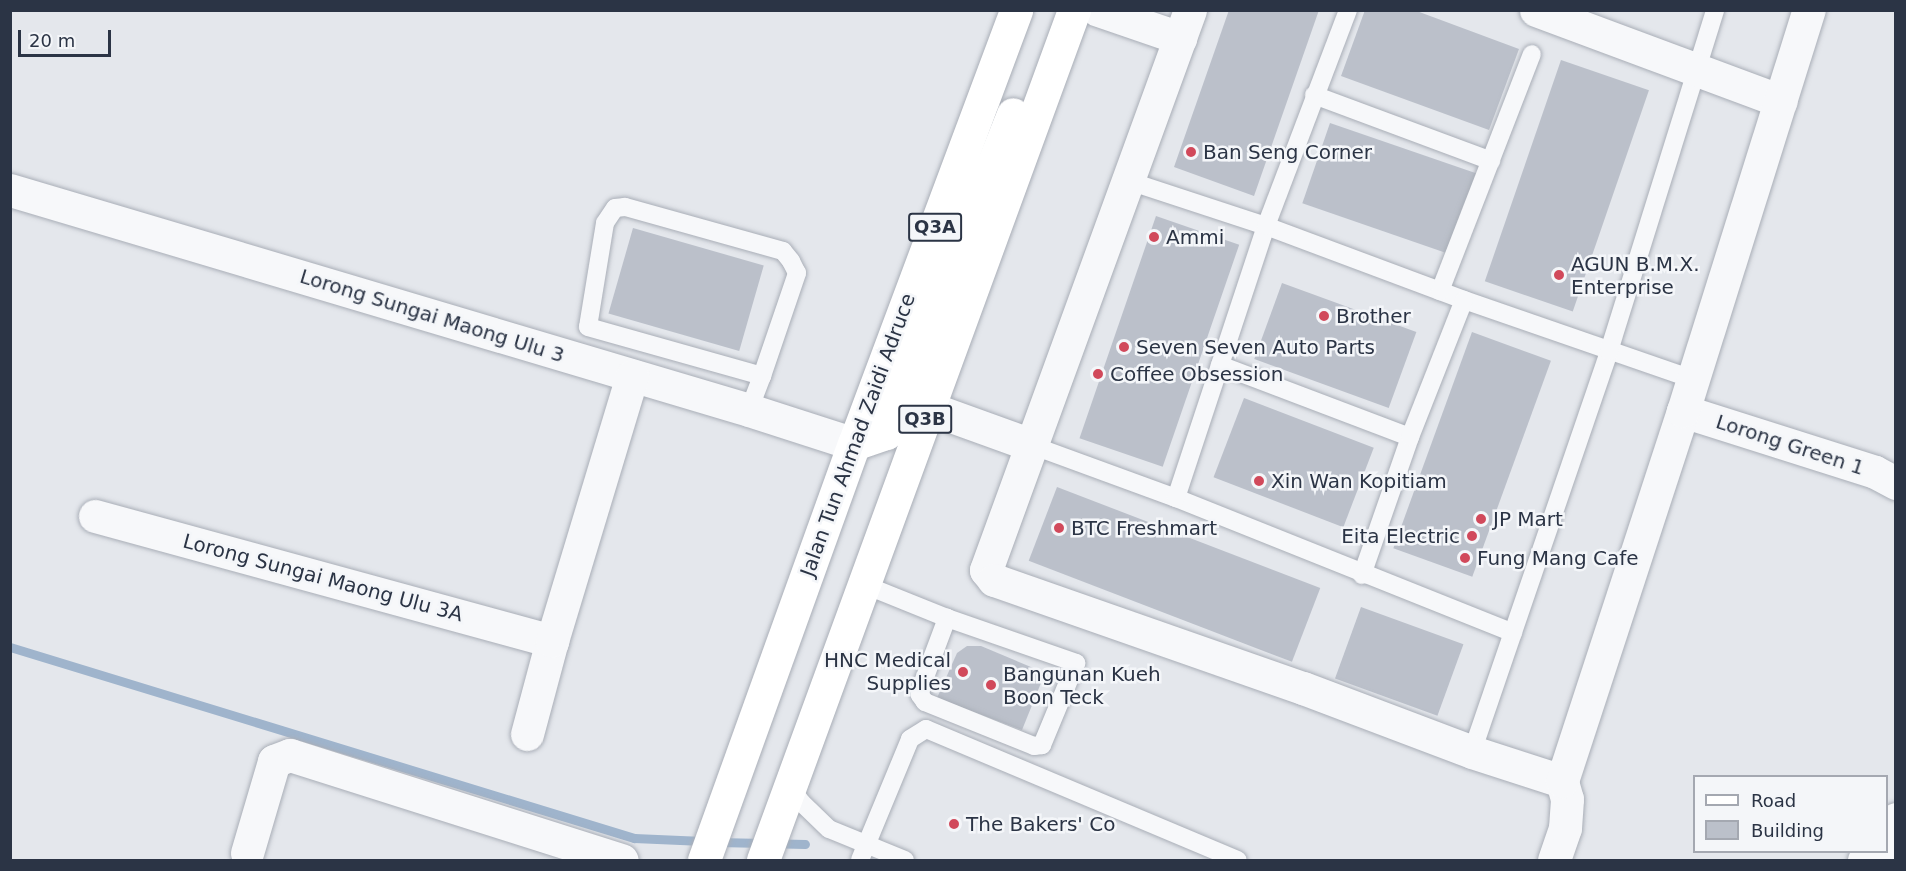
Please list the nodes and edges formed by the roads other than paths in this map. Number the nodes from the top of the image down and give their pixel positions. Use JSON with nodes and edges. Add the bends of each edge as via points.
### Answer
{"nodes":[{"id":1,"x":1016,"y":10,"type":"edge"},
{"id":2,"x":1069,"y":10,"type":"edge"},
{"id":3,"x":1074,"y":10,"type":"edge"},
{"id":4,"x":1098,"y":10,"type":"edge"},
{"id":5,"x":1348,"y":10,"type":"edge"},
{"id":6,"x":1536,"y":10,"type":"edge"},
{"id":7,"x":1715,"y":10,"type":"edge"},
{"id":8,"x":1809,"y":10,"type":"edge"},
{"id":9,"x":1185,"y":24,"type":"edge"},
{"id":10,"x":1532,"y":54,"type":"dead end"},
{"id":11,"x":1696,"y":71,"type":"junction"},
{"id":12,"x":1314,"y":95,"type":"junction"},
{"id":13,"x":1781,"y":101,"type":"junction"},
{"id":14,"x":1491,"y":161,"type":"junction"},
{"id":15,"x":1126,"y":180,"type":"junction"},
{"id":16,"x":10,"y":190,"type":"edge"},
{"id":17,"x":1266,"y":226,"type":"junction"},
{"id":18,"x":1440,"y":291,"type":"junction"},
{"id":19,"x":1464,"y":300,"type":"junction"},
{"id":20,"x":588,"y":327,"type":"junction"},
{"id":21,"x":1609,"y":351,"type":"junction"},
{"id":22,"x":580,"y":361,"type":"junction"},
{"id":23,"x":1220,"y":365,"type":"junction"},
{"id":24,"x":632,"y":376,"type":"junction"},
{"id":25,"x":762,"y":376,"type":"junction"},
{"id":26,"x":1692,"y":380,"type":"junction"},
{"id":27,"x":929,"y":408,"type":"junction"},
{"id":28,"x":749,"y":410,"type":"junction"},
{"id":29,"x":1683,"y":411,"type":"junction"},
{"id":30,"x":1410,"y":437,"type":"junction"},
{"id":31,"x":854,"y":444,"type":"junction"},
{"id":32,"x":1031,"y":445,"type":"junction"},
{"id":33,"x":1896,"y":483,"type":"edge"},
{"id":34,"x":1176,"y":498,"type":"junction"},
{"id":35,"x":94,"y":516,"type":"dead end"},
{"id":36,"x":1362,"y":575,"type":"junction"},
{"id":37,"x":865,"y":585,"type":"junction"},
{"id":38,"x":947,"y":618,"type":"junction"},
{"id":39,"x":1513,"y":633,"type":"junction"},
{"id":40,"x":552,"y":641,"type":"junction"},
{"id":41,"x":527,"y":734,"type":"dead end"},
{"id":42,"x":1472,"y":752,"type":"junction"},
{"id":43,"x":1562,"y":781,"type":"junction"},
{"id":44,"x":789,"y":786,"type":"junction"},
{"id":45,"x":709,"y":849,"type":"edge"},
{"id":46,"x":247,"y":853,"type":"dead end"},
{"id":47,"x":864,"y":853,"type":"edge"},
{"id":48,"x":763,"y":860,"type":"edge"},
{"id":49,"x":622,"y":861,"type":"edge"},
{"id":50,"x":905,"y":861,"type":"edge"},
{"id":51,"x":1238,"y":861,"type":"edge"},
{"id":52,"x":1554,"y":861,"type":"edge"}],
"edges":[{"from":1,"to":31,"type":"main road","name":"Jalan Tun Ahmad Zaidi Adruce","number":"Q3A"},
{"from":2,"to":31,"type":"main road","via":[[1037,55],[886,433]]},
{"from":3,"to":27,"type":"main road","number":"Q3B"},
{"from":4,"to":9,"type":"street"},
{"from":5,"to":12,"type":"lane"},
{"from":6,"to":11,"type":"street"},
{"from":7,"to":11,"type":"lane"},
{"from":8,"to":13,"type":"street"},
{"from":9,"to":15,"type":"street"},
{"from":10,"to":14,"type":"lane"},
{"from":11,"to":13,"type":"street"},
{"from":11,"to":21,"type":"lane"},
{"from":12,"to":14,"type":"lane"},
{"from":12,"to":17,"type":"lane"},
{"from":13,"to":26,"type":"street"},
{"from":14,"to":18,"type":"lane"},
{"from":15,"to":17,"type":"lane"},
{"from":15,"to":32,"type":"street"},
{"from":16,"to":22,"type":"street","name":"Lorong Sungai Maong Ulu 3"},
{"from":17,"to":18,"type":"lane"},
{"from":17,"to":23,"type":"lane"},
{"from":18,"to":19,"type":"lane"},
{"from":19,"to":21,"type":"lane"},
{"from":19,"to":30,"type":"lane"},
{"from":20,"to":22,"type":"lane"},
{"from":20,"to":25,"type":"lane"},
{"from":20,"to":25,"type":"lane","via":[[604,223],[615,208],[637,210],[783,251],[797,273]]},
{"from":21,"to":26,"type":"lane"},
{"from":21,"to":39,"type":"lane"},
{"from":22,"to":24,"type":"street","name":"Lorong Sungai Maong Ulu 3"},
{"from":23,"to":30,"type":"lane"},
{"from":23,"to":34,"type":"lane"},
{"from":24,"to":28,"type":"street","name":"Lorong Sungai Maong Ulu 3"},
{"from":24,"to":40,"type":"street"},
{"from":25,"to":28,"type":"lane"},
{"from":26,"to":29,"type":"street"},
{"from":27,"to":32,"type":"street"},
{"from":27,"to":37,"type":"main road","number":"Q3B"},
{"from":28,"to":31,"type":"street","name":"Lorong Sungai Maong Ulu 3"},
{"from":29,"to":33,"type":"street","name":"Lorong Green 1","via":[[1875,472]]},
{"from":29,"to":43,"type":"street"},
{"from":30,"to":36,"type":"lane"},
{"from":31,"to":45,"type":"main road","name":"Jalan Tun Ahmad Zaidi Adruce","number":"Q3A"},
{"from":32,"to":34,"type":"lane"},
{"from":32,"to":42,"type":"street","via":[[989,556],[986,570],[994,580]]},
{"from":34,"to":36,"type":"lane"},
{"from":35,"to":40,"type":"street","name":"Lorong Sungai Maong Ulu 3A"},
{"from":36,"to":39,"type":"lane"},
{"from":37,"to":38,"type":"lane"},
{"from":37,"to":44,"type":"main road","number":"Q3B"},
{"from":38,"to":38,"type":"lane","via":[[1076,663],[1042,745],[1034,746],[925,702],[920,695],[922,685]]},
{"from":39,"to":42,"type":"lane"},
{"from":40,"to":41,"type":"street"},
{"from":42,"to":43,"type":"street"},
{"from":43,"to":52,"type":"street","via":[[1567,799],[1565,828]]},
{"from":44,"to":47,"type":"lane","via":[[829,829]]},
{"from":44,"to":48,"type":"main road","number":"Q3B"},
{"from":46,"to":49,"type":"street","via":[[274,761],[290,755]]},
{"from":47,"to":50,"type":"lane"},
{"from":47,"to":51,"type":"lane","via":[[910,739],[926,729]]}]}
